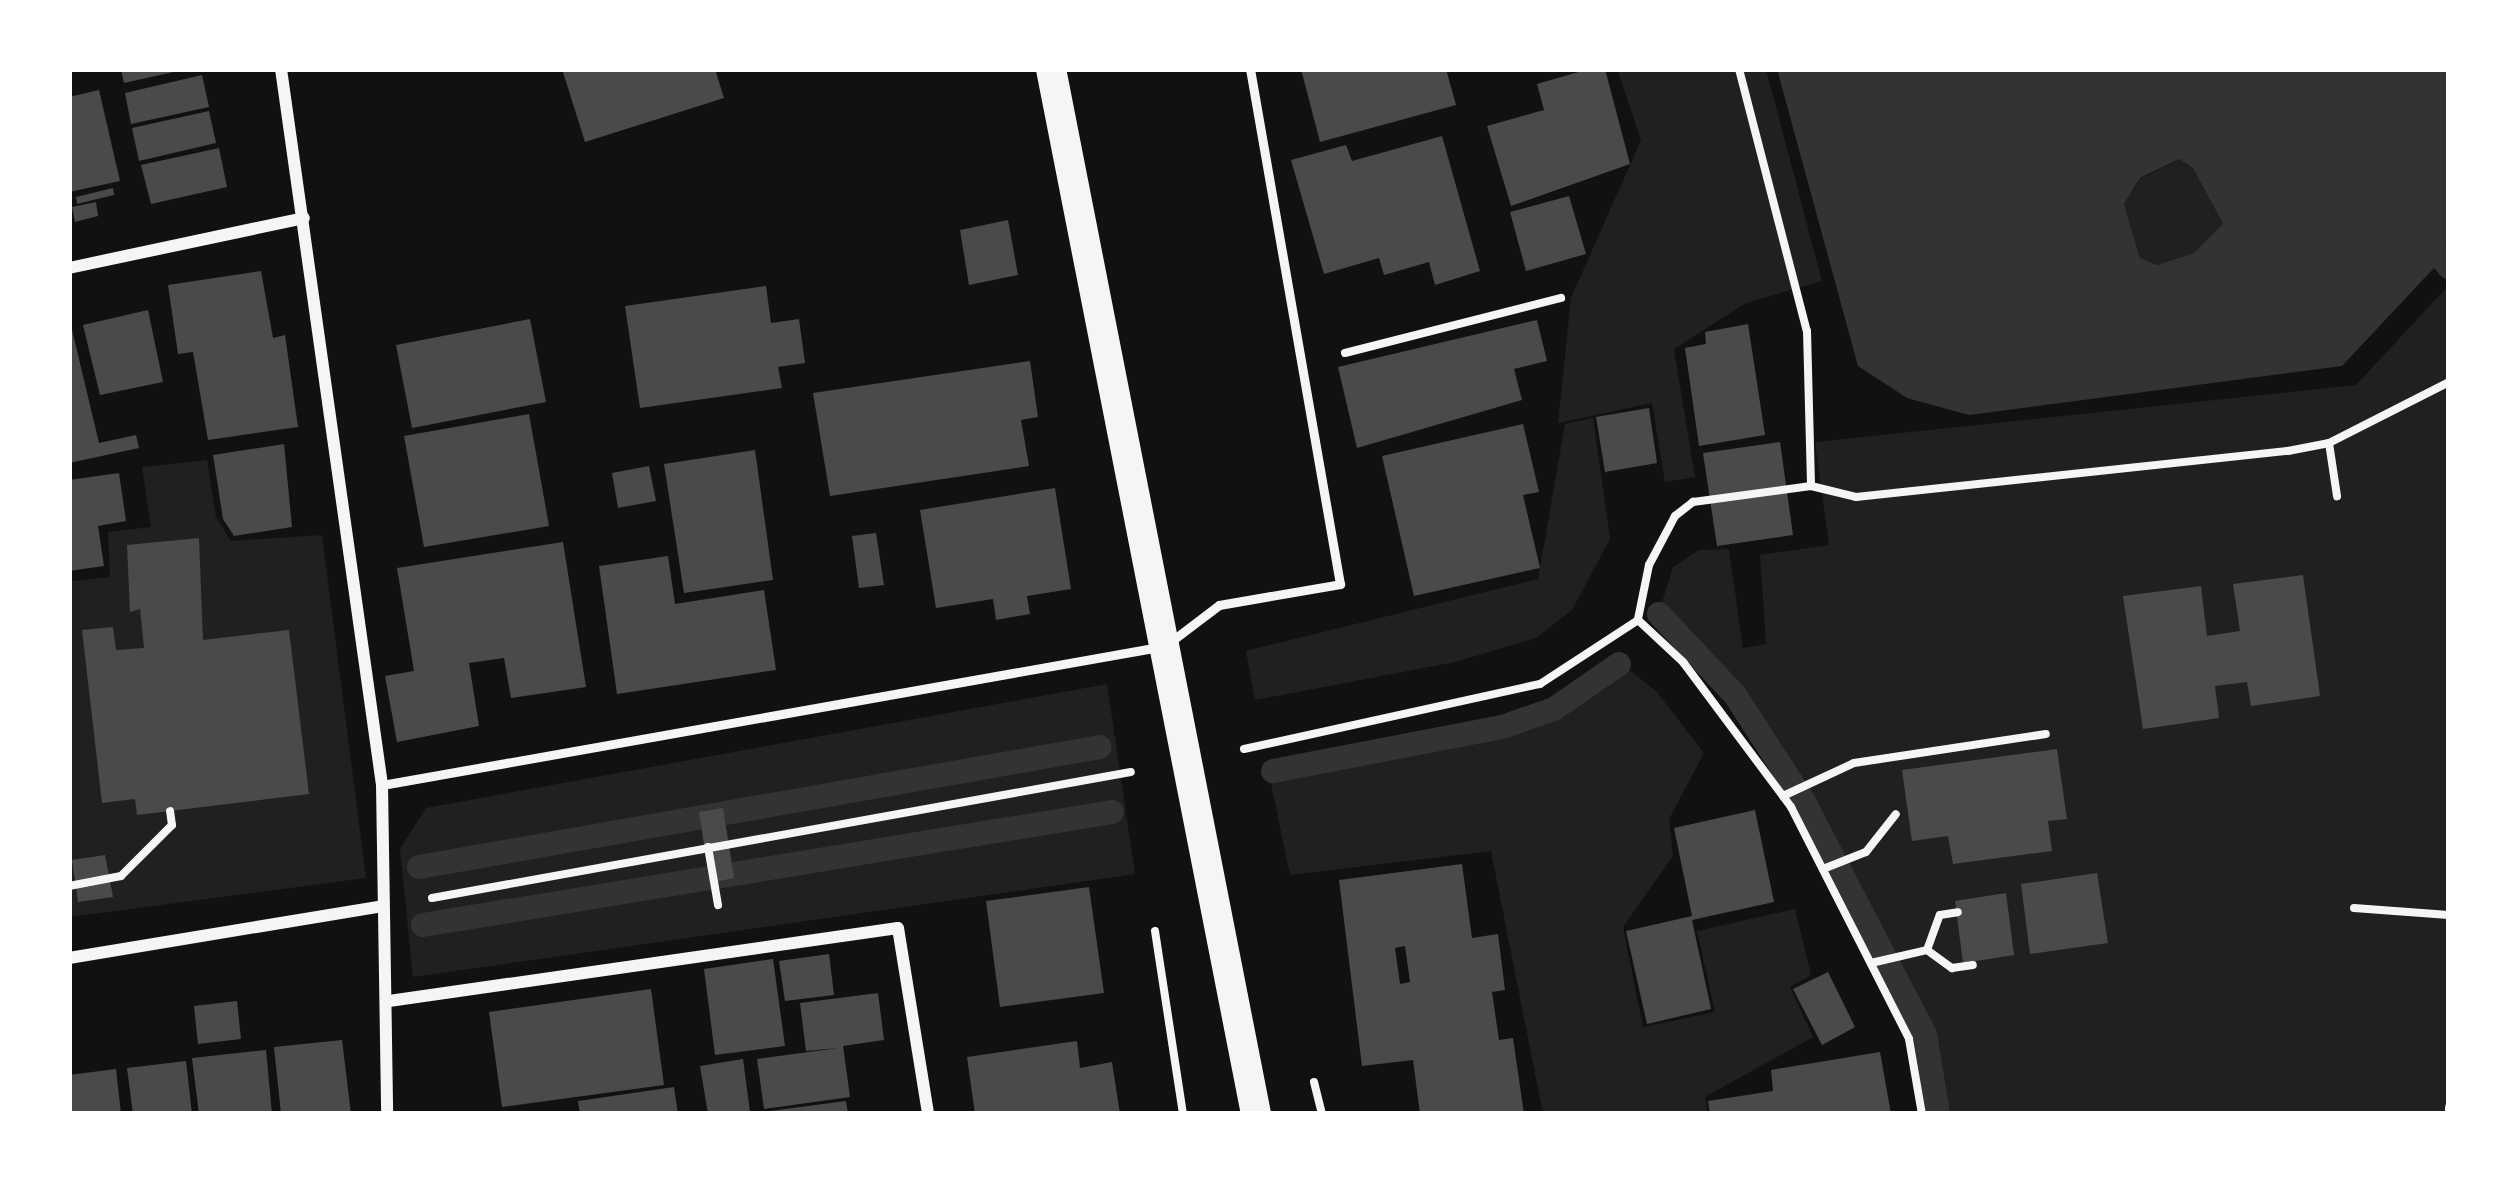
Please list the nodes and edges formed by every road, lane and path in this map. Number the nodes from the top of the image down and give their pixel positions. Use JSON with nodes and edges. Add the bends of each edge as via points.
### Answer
{"nodes":[{"id":1,"x":281,"y":69,"type":"edge"},
{"id":2,"x":1051,"y":69,"type":"edge"},
{"id":3,"x":1250,"y":69,"type":"edge"},
{"id":4,"x":1739,"y":69,"type":"edge"},
{"id":5,"x":304,"y":218,"type":"junction"},
{"id":6,"x":69,"y":268,"type":"edge"},
{"id":7,"x":1561,"y":298,"type":"dead end"},
{"id":8,"x":1303,"y":363,"type":"junction"},
{"id":9,"x":2449,"y":382,"type":"edge"},
{"id":10,"x":2329,"y":443,"type":"junction"},
{"id":11,"x":1810,"y":486,"type":"junction"},
{"id":12,"x":2337,"y":496,"type":"dead end"},
{"id":13,"x":1638,"y":620,"type":"junction"},
{"id":14,"x":1165,"y":646,"type":"junction"},
{"id":15,"x":2046,"y":734,"type":"dead end"},
{"id":16,"x":1242,"y":749,"type":"dead end"},
{"id":17,"x":1131,"y":772,"type":"dead end"},
{"id":18,"x":382,"y":785,"type":"junction"},
{"id":19,"x":1783,"y":796,"type":"junction"},
{"id":20,"x":170,"y":811,"type":"dead end"},
{"id":21,"x":1896,"y":814,"type":"dead end"},
{"id":22,"x":708,"y":847,"type":"junction"},
{"id":23,"x":1823,"y":869,"type":"junction"},
{"id":24,"x":69,"y":886,"type":"edge"},
{"id":25,"x":383,"y":906,"type":"junction"},
{"id":26,"x":2354,"y":908,"type":"dead end"},
{"id":27,"x":1958,"y":912,"type":"dead end"},
{"id":28,"x":2449,"y":916,"type":"edge"},
{"id":29,"x":725,"y":950,"type":"junction"},
{"id":30,"x":1927,"y":950,"type":"junction"},
{"id":31,"x":69,"y":958,"type":"edge"},
{"id":32,"x":1871,"y":963,"type":"junction"},
{"id":33,"x":1973,"y":965,"type":"dead end"},
{"id":34,"x":389,"y":1001,"type":"junction"},
{"id":35,"x":387,"y":1114,"type":"edge"},
{"id":36,"x":928,"y":1114,"type":"edge"},
{"id":37,"x":1256,"y":1114,"type":"edge"},
{"id":38,"x":1922,"y":1114,"type":"edge"}],
"edges":[{"from":1,"to":5,"type":"street"},
{"from":2,"to":14,"type":"main road"},
{"from":3,"to":8,"type":"lane"},
{"from":4,"to":11,"type":"path","via":[[1807,331]]},
{"from":5,"to":6,"type":"street"},
{"from":5,"to":18,"type":"street"},
{"from":7,"to":8,"type":"path"},
{"from":8,"to":14,"type":"lane","via":[[1340,584],[1219,604]]},
{"from":9,"to":10,"type":"path"},
{"from":10,"to":11,"type":"path","via":[[1856,497]]},
{"from":10,"to":12,"type":"path"},
{"from":11,"to":13,"type":"path","via":[[1693,502],[1675,516],[1649,565]]},
{"from":13,"to":16,"type":"path","via":[[1540,684]]},
{"from":13,"to":19,"type":"path","via":[[1683,662]]},
{"from":14,"to":18,"type":"lane"},
{"from":14,"to":37,"type":"main road"},
{"from":15,"to":19,"type":"path","via":[[1854,763]]},
{"from":17,"to":22,"type":"path"},
{"from":18,"to":25,"type":"street"},
{"from":19,"to":23,"type":"path"},
{"from":20,"to":24,"type":"path","via":[[172,825],[122,876]]},
{"from":21,"to":23,"type":"path","via":[[1866,852]]},
{"from":22,"to":25,"type":"path"},
{"from":22,"to":29,"type":"path"},
{"from":23,"to":32,"type":"path"},
{"from":25,"to":31,"type":"street"},
{"from":25,"to":34,"type":"street"},
{"from":26,"to":28,"type":"path"},
{"from":27,"to":30,"type":"path","via":[[1940,915]]},
{"from":29,"to":34,"type":"street"},
{"from":29,"to":36,"type":"street","via":[[898,928]]},
{"from":30,"to":32,"type":"path"},
{"from":30,"to":33,"type":"path","via":[[1952,968]]},
{"from":32,"to":38,"type":"path","via":[[1910,1039]]},
{"from":34,"to":35,"type":"street"}]}
